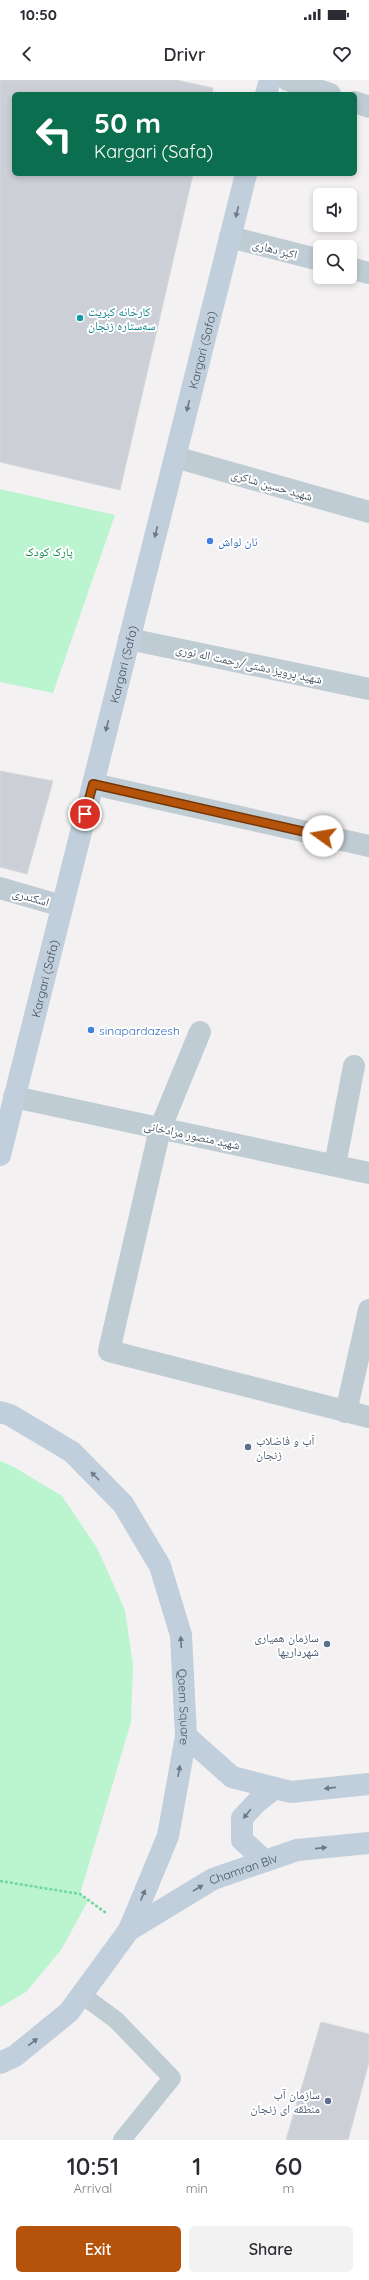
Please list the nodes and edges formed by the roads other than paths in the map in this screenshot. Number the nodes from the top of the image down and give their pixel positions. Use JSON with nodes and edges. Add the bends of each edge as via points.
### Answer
{"nodes":[{"id":1,"x":270,"y":80,"type":"edge"},
{"id":2,"x":288,"y":80,"type":"edge"},
{"id":3,"x":267,"y":92,"type":"edge"},
{"id":4,"x":324,"y":92,"type":"edge"},
{"id":5,"x":357,"y":103,"type":"edge"},
{"id":6,"x":369,"y":107,"type":"edge"},
{"id":7,"x":246,"y":176,"type":"edge"},
{"id":8,"x":230,"y":238,"type":"junction"},
{"id":9,"x":313,"y":258,"type":"edge"},
{"id":10,"x":357,"y":270,"type":"edge"},
{"id":11,"x":369,"y":273,"type":"edge"},
{"id":12,"x":175,"y":457,"type":"junction"},
{"id":13,"x":369,"y":512,"type":"edge"},
{"id":14,"x":129,"y":639,"type":"junction"},
{"id":15,"x":369,"y":689,"type":"edge"},
{"id":16,"x":93,"y":784,"type":"junction"},
{"id":17,"x":369,"y":846,"type":"edge"},
{"id":18,"x":0,"y":888,"type":"edge"},
{"id":19,"x":62,"y":906,"type":"junction"},
{"id":20,"x":200,"y":1032,"type":"dead end"},
{"id":21,"x":354,"y":1066,"type":"dead end"},
{"id":22,"x":14,"y":1097,"type":"junction"},
{"id":23,"x":160,"y":1128,"type":"junction"},
{"id":24,"x":0,"y":1155,"type":"edge"},
{"id":25,"x":335,"y":1165,"type":"junction"},
{"id":26,"x":369,"y":1173,"type":"edge"},
{"id":27,"x":369,"y":1310,"type":"edge"},
{"id":28,"x":0,"y":1412,"type":"edge"},
{"id":29,"x":346,"y":1412,"type":"junction"},
{"id":30,"x":369,"y":1417,"type":"edge"},
{"id":31,"x":186,"y":1736,"type":"junction"},
{"id":32,"x":369,"y":1784,"type":"edge"},
{"id":33,"x":275,"y":1788,"type":"junction"},
{"id":34,"x":369,"y":1843,"type":"edge"},
{"id":35,"x":265,"y":1861,"type":"junction"},
{"id":36,"x":129,"y":1930,"type":"junction"},
{"id":37,"x":82,"y":1995,"type":"junction"},
{"id":38,"x":0,"y":2063,"type":"edge"},
{"id":39,"x":122,"y":2140,"type":"edge"}],
"edges":[{"from":1,"to":3,"type":"main road"},
{"from":2,"to":4,"type":"street"},
{"from":5,"to":6,"type":"street"},
{"from":7,"to":8,"type":"main road","name":"Kargari (Safa)","one_way":true},
{"from":8,"to":9,"type":"street","name":"اکبر دهاری"},
{"from":8,"to":12,"type":"main road","name":"Kargari (Safa)","one_way":true},
{"from":10,"to":11,"type":"street"},
{"from":12,"to":13,"type":"street","name":"شهید حسین شاکری"},
{"from":12,"to":14,"type":"main road","name":"Kargari (Safa)","one_way":true},
{"from":14,"to":15,"type":"street","name":"شهید پرویز دشتی/رحمت اله نوری"},
{"from":14,"to":16,"type":"main road","name":"Kargari (Safa)","one_way":true},
{"from":16,"to":17,"type":"street"},
{"from":16,"to":19,"type":"main road","name":"Kargari (Safa)"},
{"from":18,"to":19,"type":"street","name":"اسکندری"},
{"from":19,"to":22,"type":"main road","name":"Kargari (Safa)"},
{"from":20,"to":23,"type":"street"},
{"from":21,"to":25,"type":"street"},
{"from":22,"to":23,"type":"street","name":"شهید منصور مرادخانی"},
{"from":22,"to":24,"type":"main road","name":"Kargari (Safa)"},
{"from":23,"to":25,"type":"street","name":"شهید منصور مرادخانی"},
{"from":23,"to":29,"type":"street","via":[[109,1351]]},
{"from":25,"to":26,"type":"street","name":"شهید منصور مرادخانی"},
{"from":27,"to":29,"type":"street"},
{"from":31,"to":28,"type":"main road","name":"Qaem Square","one_way":true,"via":[[181,1635],[160,1566],[123,1504],[72,1452],[10,1415]]},
{"from":29,"to":30,"type":"street"},
{"from":31,"to":33,"type":"main road","via":[[232,1777]]},
{"from":36,"to":31,"type":"main road","name":"Qaem Square","one_way":true,"via":[[168,1836]]},
{"from":32,"to":33,"type":"main road","one_way":true,"via":[[291,1792]]},
{"from":33,"to":35,"type":"main road","one_way":true,"via":[[242,1818],[242,1840]]},
{"from":35,"to":34,"type":"main road","name":"Chamran Blv","one_way":true,"via":[[297,1850]]},
{"from":36,"to":35,"type":"main road","name":"Chamran Blv","one_way":true,"via":[[213,1879]]},
{"from":36,"to":37,"type":"main road","name":"Qaem Square"},
{"from":38,"to":37,"type":"main road","name":"Qaem Square","one_way":true,"via":[[15,2056],[69,2012]]},
{"from":37,"to":39,"type":"lane","via":[[116,2020],[172,2078]]}]}
